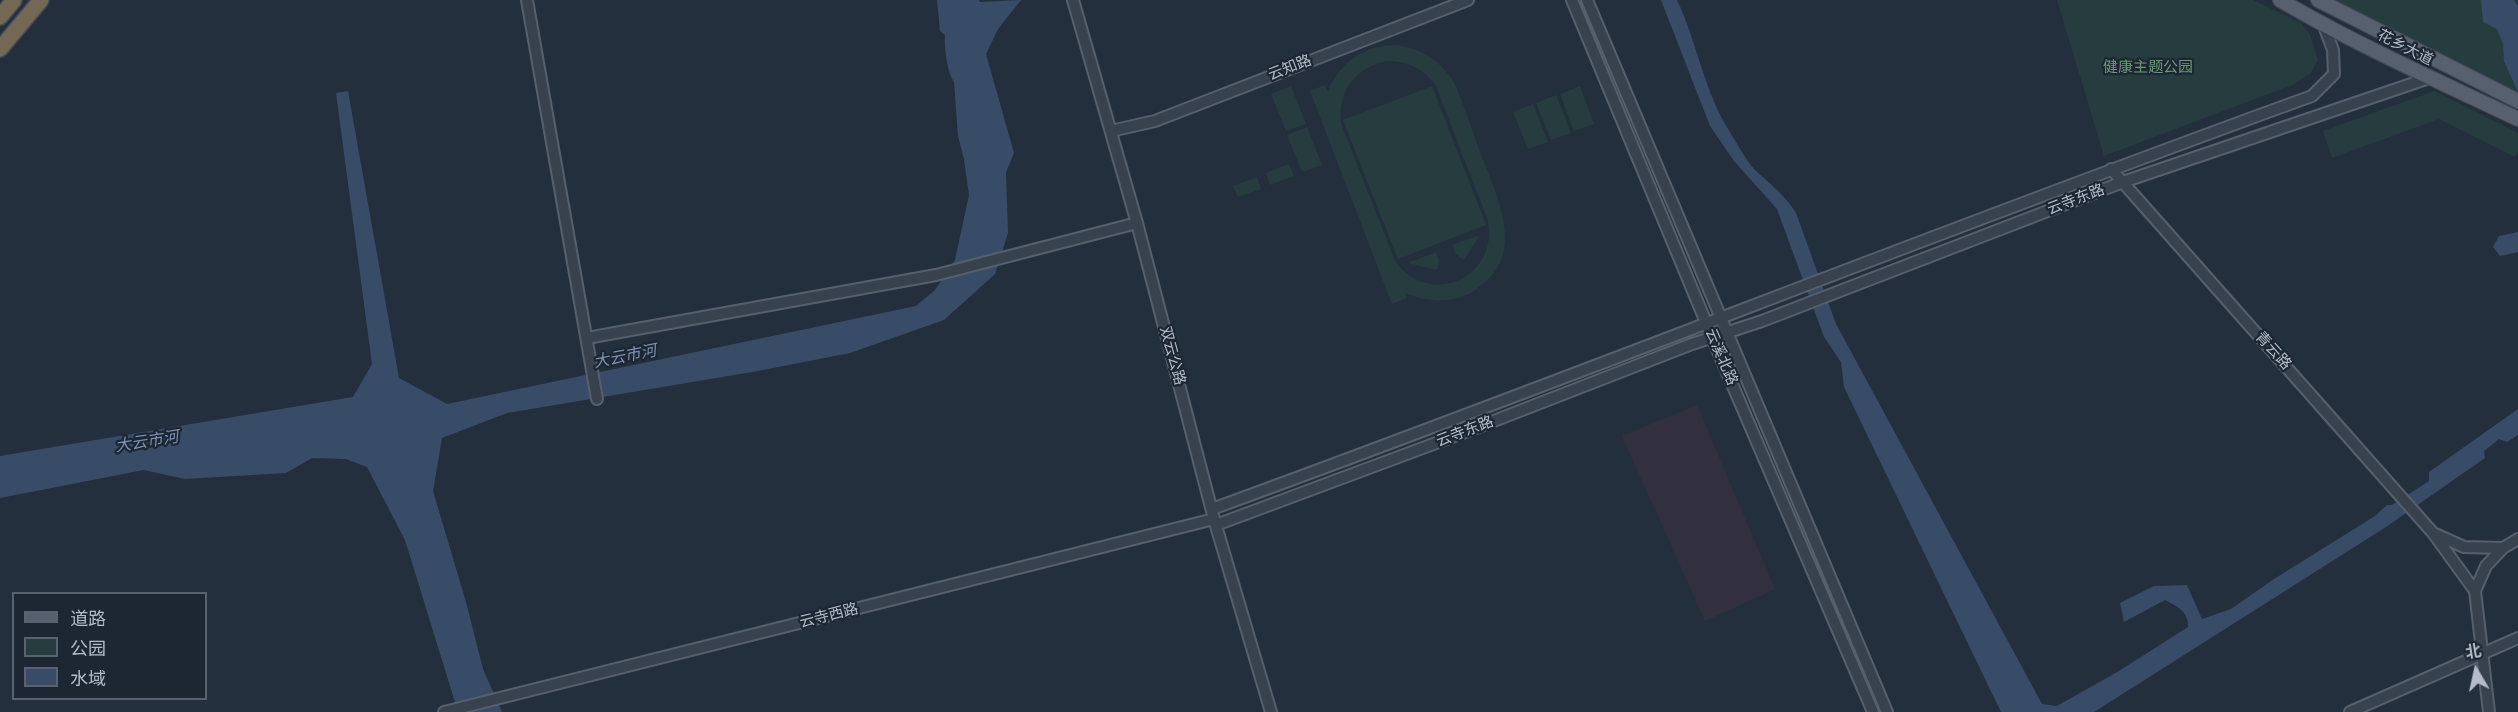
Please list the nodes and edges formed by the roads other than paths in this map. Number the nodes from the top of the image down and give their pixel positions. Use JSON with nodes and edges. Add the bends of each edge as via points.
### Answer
{"nodes":[{"id":1,"x":14,"y":0,"type":"edge"},
{"id":2,"x":41,"y":0,"type":"edge"},
{"id":3,"x":527,"y":0,"type":"edge"},
{"id":4,"x":1073,"y":0,"type":"edge"},
{"id":5,"x":1468,"y":0,"type":"edge"},
{"id":6,"x":1572,"y":0,"type":"edge"},
{"id":7,"x":1587,"y":0,"type":"edge"},
{"id":8,"x":2280,"y":0,"type":"edge"},
{"id":9,"x":2318,"y":0,"type":"edge"},
{"id":10,"x":0,"y":17,"type":"edge"},
{"id":11,"x":2324,"y":26,"type":"junction"},
{"id":12,"x":0,"y":50,"type":"edge"},
{"id":13,"x":2429,"y":78,"type":"junction"},
{"id":14,"x":2518,"y":101,"type":"edge"},
{"id":15,"x":2514,"y":117,"type":"edge"},
{"id":16,"x":1111,"y":131,"type":"junction"},
{"id":17,"x":2111,"y":169,"type":"junction"},
{"id":18,"x":2123,"y":182,"type":"junction"},
{"id":19,"x":1137,"y":223,"type":"junction"},
{"id":20,"x":1721,"y":318,"type":"junction"},
{"id":21,"x":1707,"y":323,"type":"junction"},
{"id":22,"x":1727,"y":332,"type":"junction"},
{"id":23,"x":1713,"y":337,"type":"junction"},
{"id":24,"x":587,"y":338,"type":"junction"},
{"id":25,"x":597,"y":399,"type":"dead end"},
{"id":26,"x":1214,"y":518,"type":"junction"},
{"id":27,"x":2433,"y":533,"type":"junction"},
{"id":28,"x":2518,"y":539,"type":"edge"},
{"id":29,"x":2503,"y":548,"type":"junction"},
{"id":30,"x":2475,"y":591,"type":"junction"},
{"id":31,"x":2518,"y":638,"type":"edge"},
{"id":32,"x":2481,"y":653,"type":"junction"},
{"id":33,"x":444,"y":712,"type":"edge"},
{"id":34,"x":1271,"y":712,"type":"edge"},
{"id":35,"x":1873,"y":712,"type":"edge"},
{"id":36,"x":1887,"y":712,"type":"edge"},
{"id":37,"x":2350,"y":712,"type":"edge"},
{"id":38,"x":2490,"y":712,"type":"edge"}],
"edges":[{"from":1,"to":10,"type":"highway"},
{"from":2,"to":12,"type":"highway"},
{"from":3,"to":24,"type":"street"},
{"from":4,"to":16,"type":"street","name":"双云公路"},
{"from":5,"to":16,"type":"street","name":"云知路","via":[[1155,121]]},
{"from":6,"to":21,"type":"street","name":"云溪北路"},
{"from":7,"to":20,"type":"street","name":"云溪北路"},
{"from":8,"to":11,"type":"main road","name":"花乡大道"},
{"from":9,"to":14,"type":"main road","name":"花乡大道"},
{"from":11,"to":13,"type":"main road","name":"花乡大道"},
{"from":11,"to":17,"type":"street","name":"云寺东路","via":[[2333,50],[2334,74],[2312,96]]},
{"from":13,"to":15,"type":"main road","name":"花乡大道"},
{"from":13,"to":18,"type":"street","name":"云寺东路"},
{"from":16,"to":19,"type":"street","name":"双云公路"},
{"from":17,"to":18,"type":"street","name":"青云路"},
{"from":17,"to":20,"type":"street","name":"云寺东路"},
{"from":18,"to":22,"type":"street","name":"云寺东路"},
{"from":18,"to":27,"type":"street","name":"青云路"},
{"from":19,"to":24,"type":"street","via":[[936,275]]},
{"from":19,"to":26,"type":"street","name":"双云公路"},
{"from":20,"to":21,"type":"street","name":"云寺东路"},
{"from":20,"to":22,"type":"street","name":"云溪北路"},
{"from":21,"to":23,"type":"street","name":"云溪北路"},
{"from":21,"to":26,"type":"street","name":"云寺东路"},
{"from":22,"to":23,"type":"street","name":"云寺东路"},
{"from":22,"to":36,"type":"street","name":"云溪北路"},
{"from":23,"to":26,"type":"street","name":"云寺东路"},
{"from":23,"to":35,"type":"street","name":"云溪北路"},
{"from":24,"to":25,"type":"street"},
{"from":26,"to":33,"type":"street","name":"云寺西路"},
{"from":26,"to":34,"type":"street","name":"双云公路"},
{"from":27,"to":29,"type":"street","name":"青云路","via":[[2464,547]]},
{"from":27,"to":30,"type":"street","name":"青云路"},
{"from":28,"to":29,"type":"street"},
{"from":29,"to":30,"type":"street","via":[[2486,566]]},
{"from":30,"to":32,"type":"street"},
{"from":31,"to":32,"type":"street"},
{"from":32,"to":37,"type":"street"},
{"from":32,"to":38,"type":"street"}]}
